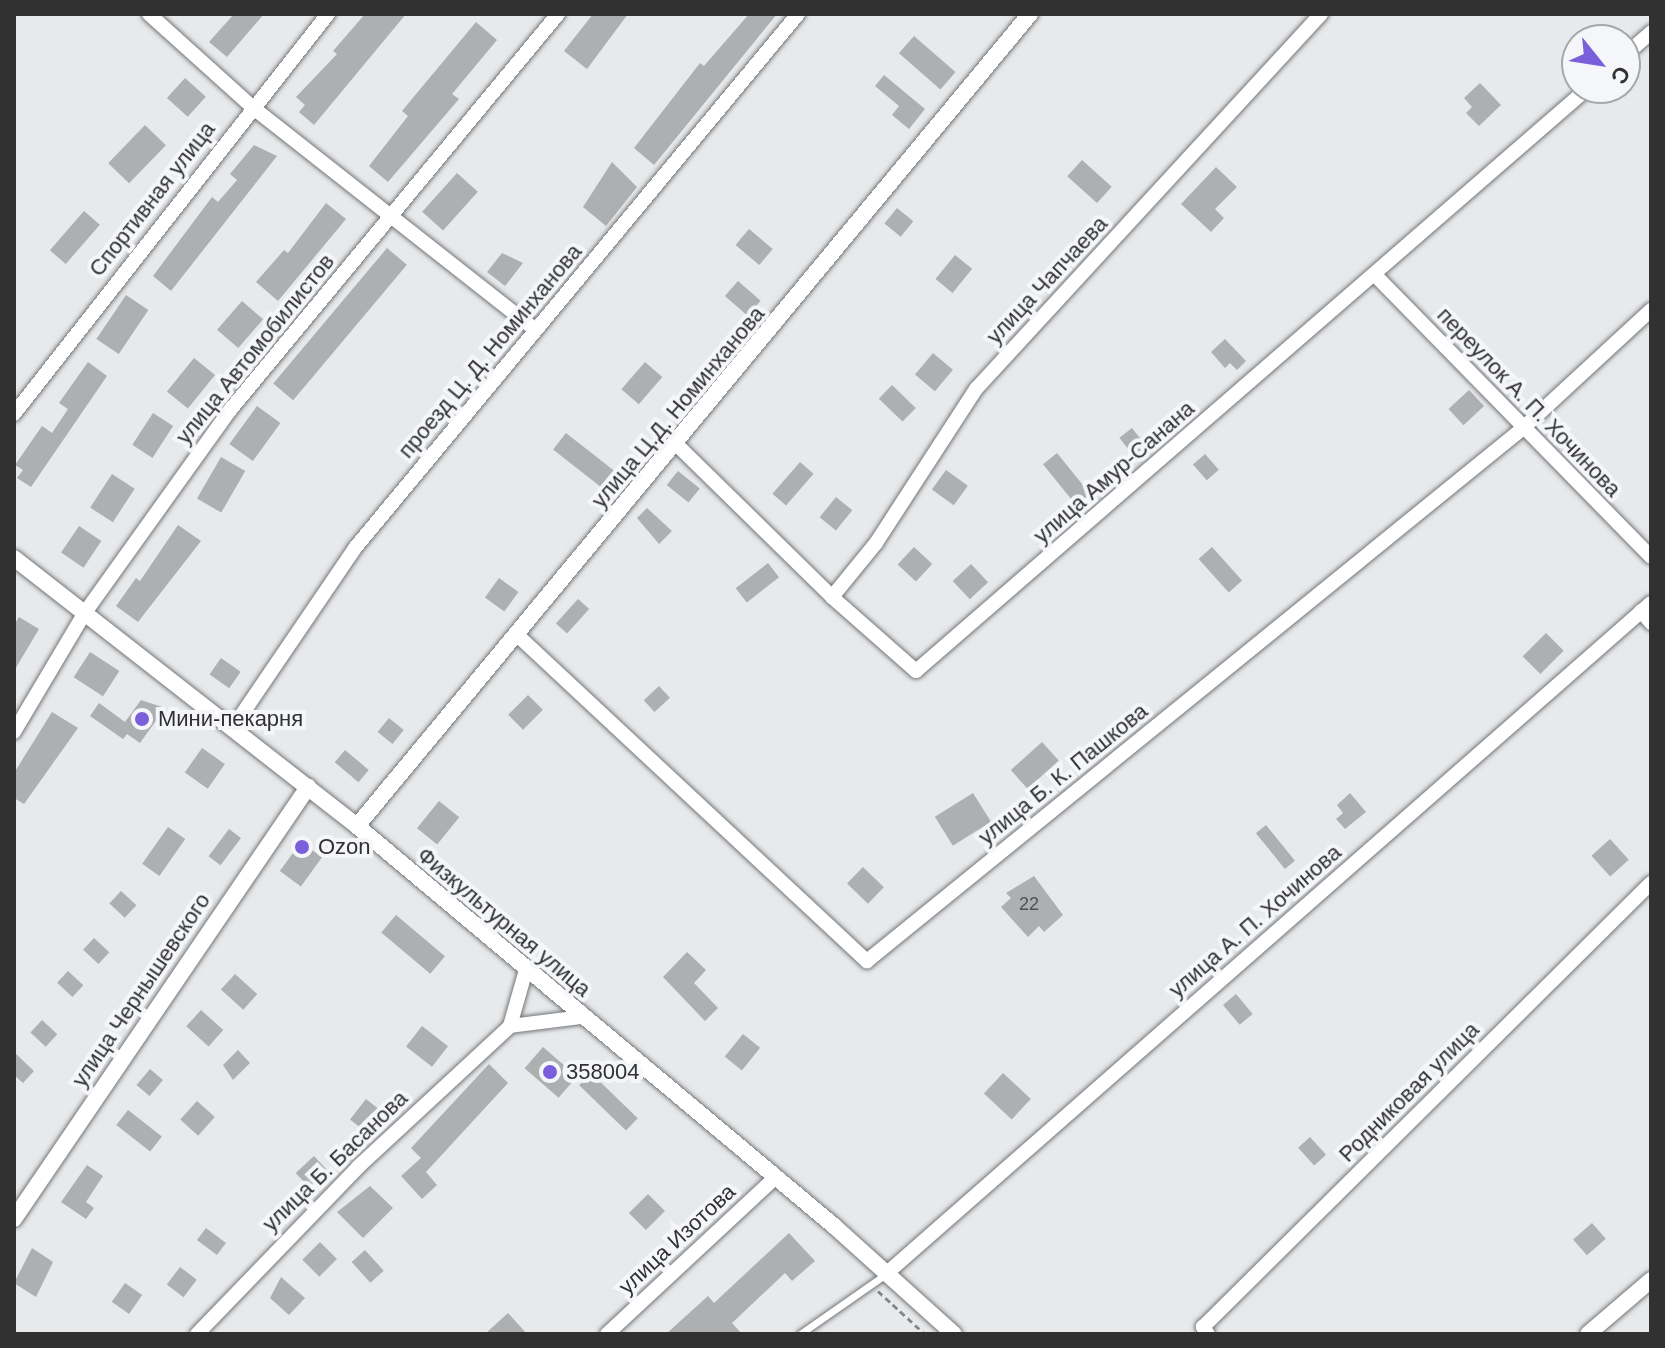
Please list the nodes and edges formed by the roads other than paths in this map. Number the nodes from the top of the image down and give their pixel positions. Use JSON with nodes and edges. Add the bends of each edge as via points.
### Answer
{"nodes":[{"id":1,"x":149,"y":14,"type":"edge"},
{"id":2,"x":328,"y":14,"type":"edge"},
{"id":3,"x":558,"y":14,"type":"edge"},
{"id":4,"x":798,"y":14,"type":"edge"},
{"id":5,"x":1030,"y":14,"type":"edge"},
{"id":6,"x":1321,"y":14,"type":"edge"},
{"id":7,"x":1570,"y":104,"type":"edge"},
{"id":8,"x":251,"y":106,"type":"junction"},
{"id":9,"x":391,"y":215,"type":"junction"},
{"id":10,"x":1376,"y":276,"type":"junction"},
{"id":11,"x":1651,"y":310,"type":"edge"},
{"id":12,"x":536,"y":330,"type":"junction"},
{"id":13,"x":14,"y":414,"type":"edge"},
{"id":14,"x":1522,"y":429,"type":"junction"},
{"id":15,"x":677,"y":445,"type":"junction"},
{"id":16,"x":1651,"y":557,"type":"edge"},
{"id":17,"x":14,"y":558,"type":"edge"},
{"id":18,"x":832,"y":597,"type":"junction"},
{"id":19,"x":1646,"y":607,"type":"edge"},
{"id":20,"x":84,"y":614,"type":"junction"},
{"id":21,"x":1651,"y":623,"type":"edge"},
{"id":22,"x":516,"y":634,"type":"junction"},
{"id":23,"x":232,"y":729,"type":"junction"},
{"id":24,"x":14,"y":732,"type":"edge"},
{"id":25,"x":308,"y":787,"type":"junction"},
{"id":26,"x":357,"y":826,"type":"junction"},
{"id":27,"x":1651,"y":883,"type":"edge"},
{"id":28,"x":526,"y":970,"type":"junction"},
{"id":29,"x":581,"y":1017,"type":"junction"},
{"id":30,"x":510,"y":1026,"type":"junction"},
{"id":31,"x":776,"y":1177,"type":"junction"},
{"id":32,"x":14,"y":1219,"type":"edge"},
{"id":33,"x":887,"y":1273,"type":"junction"},
{"id":34,"x":1651,"y":1280,"type":"edge"},
{"id":35,"x":197,"y":1334,"type":"edge"},
{"id":36,"x":607,"y":1334,"type":"edge"},
{"id":37,"x":800,"y":1334,"type":"edge"},
{"id":38,"x":954,"y":1334,"type":"edge"},
{"id":39,"x":1208,"y":1334,"type":"edge"},
{"id":40,"x":1588,"y":1334,"type":"edge"}],
"edges":[{"from":1,"to":8,"type":"street"},
{"from":2,"to":8,"type":"street","name":"Спортивная улица"},
{"from":3,"to":9,"type":"street","name":"улица Автомобилистов"},
{"from":4,"to":12,"type":"street","name":"проезд Ц. Д. Номинханова"},
{"from":5,"to":15,"type":"street","name":"улица Ц.Д. Номинханова"},
{"from":6,"to":18,"type":"street","name":"улица Чапчаева","via":[[976,389],[876,543]]},
{"from":7,"to":10,"type":"street","name":"улица Амур-Санана"},
{"from":8,"to":9,"type":"street"},
{"from":8,"to":13,"type":"street","name":"Спортивная улица"},
{"from":9,"to":12,"type":"street"},
{"from":9,"to":20,"type":"street","name":"улица Автомобилистов","via":[[231,409]]},
{"from":10,"to":14,"type":"street","name":"переулок А. П. Хочинова"},
{"from":10,"to":18,"type":"street","name":"улица Амур-Санана","via":[[916,671]]},
{"from":11,"to":14,"type":"street","name":"улица Б. К. Пашкова"},
{"from":12,"to":23,"type":"street","name":"проезд Ц. Д. Номинханова","via":[[355,548]]},
{"from":14,"to":16,"type":"street","name":"переулок А. П. Хочинова"},
{"from":14,"to":22,"type":"street","name":"улица Б. К. Пашкова","via":[[867,961]]},
{"from":15,"to":18,"type":"street","name":"улица Амур-Санана"},
{"from":15,"to":22,"type":"street","name":"улица Ц.Д. Номинханова"},
{"from":17,"to":20,"type":"street","name":"Физкультурная улица"},
{"from":19,"to":21,"type":"street"},
{"from":19,"to":33,"type":"street","name":"улица А. П. Хочинова"},
{"from":20,"to":23,"type":"street","name":"Физкультурная улица"},
{"from":20,"to":24,"type":"street","name":"улица Автомобилистов"},
{"from":22,"to":26,"type":"street","name":"улица Ц.Д. Номинханова"},
{"from":23,"to":25,"type":"street","name":"Физкультурная улица"},
{"from":25,"to":26,"type":"street","name":"Физкультурная улица"},
{"from":25,"to":32,"type":"street","name":"улица Чернышевского"},
{"from":26,"to":28,"type":"street","name":"Физкультурная улица"},
{"from":27,"to":39,"type":"street","name":"Родниковая улица","via":[[1203,1327]]},
{"from":28,"to":29,"type":"street","name":"Физкультурная улица"},
{"from":28,"to":30,"type":"street"},
{"from":29,"to":30,"type":"street"},
{"from":29,"to":31,"type":"street","name":"Физкультурная улица"},
{"from":30,"to":35,"type":"street","name":"улица Б. Басанова","via":[[337,1188]]},
{"from":31,"to":33,"type":"street","name":"Физкультурная улица"},
{"from":31,"to":36,"type":"street","name":"улица Изотова"},
{"from":33,"to":37,"type":"lane"},
{"from":33,"to":38,"type":"street","name":"Физкультурная улица"},
{"from":34,"to":40,"type":"street"}]}
